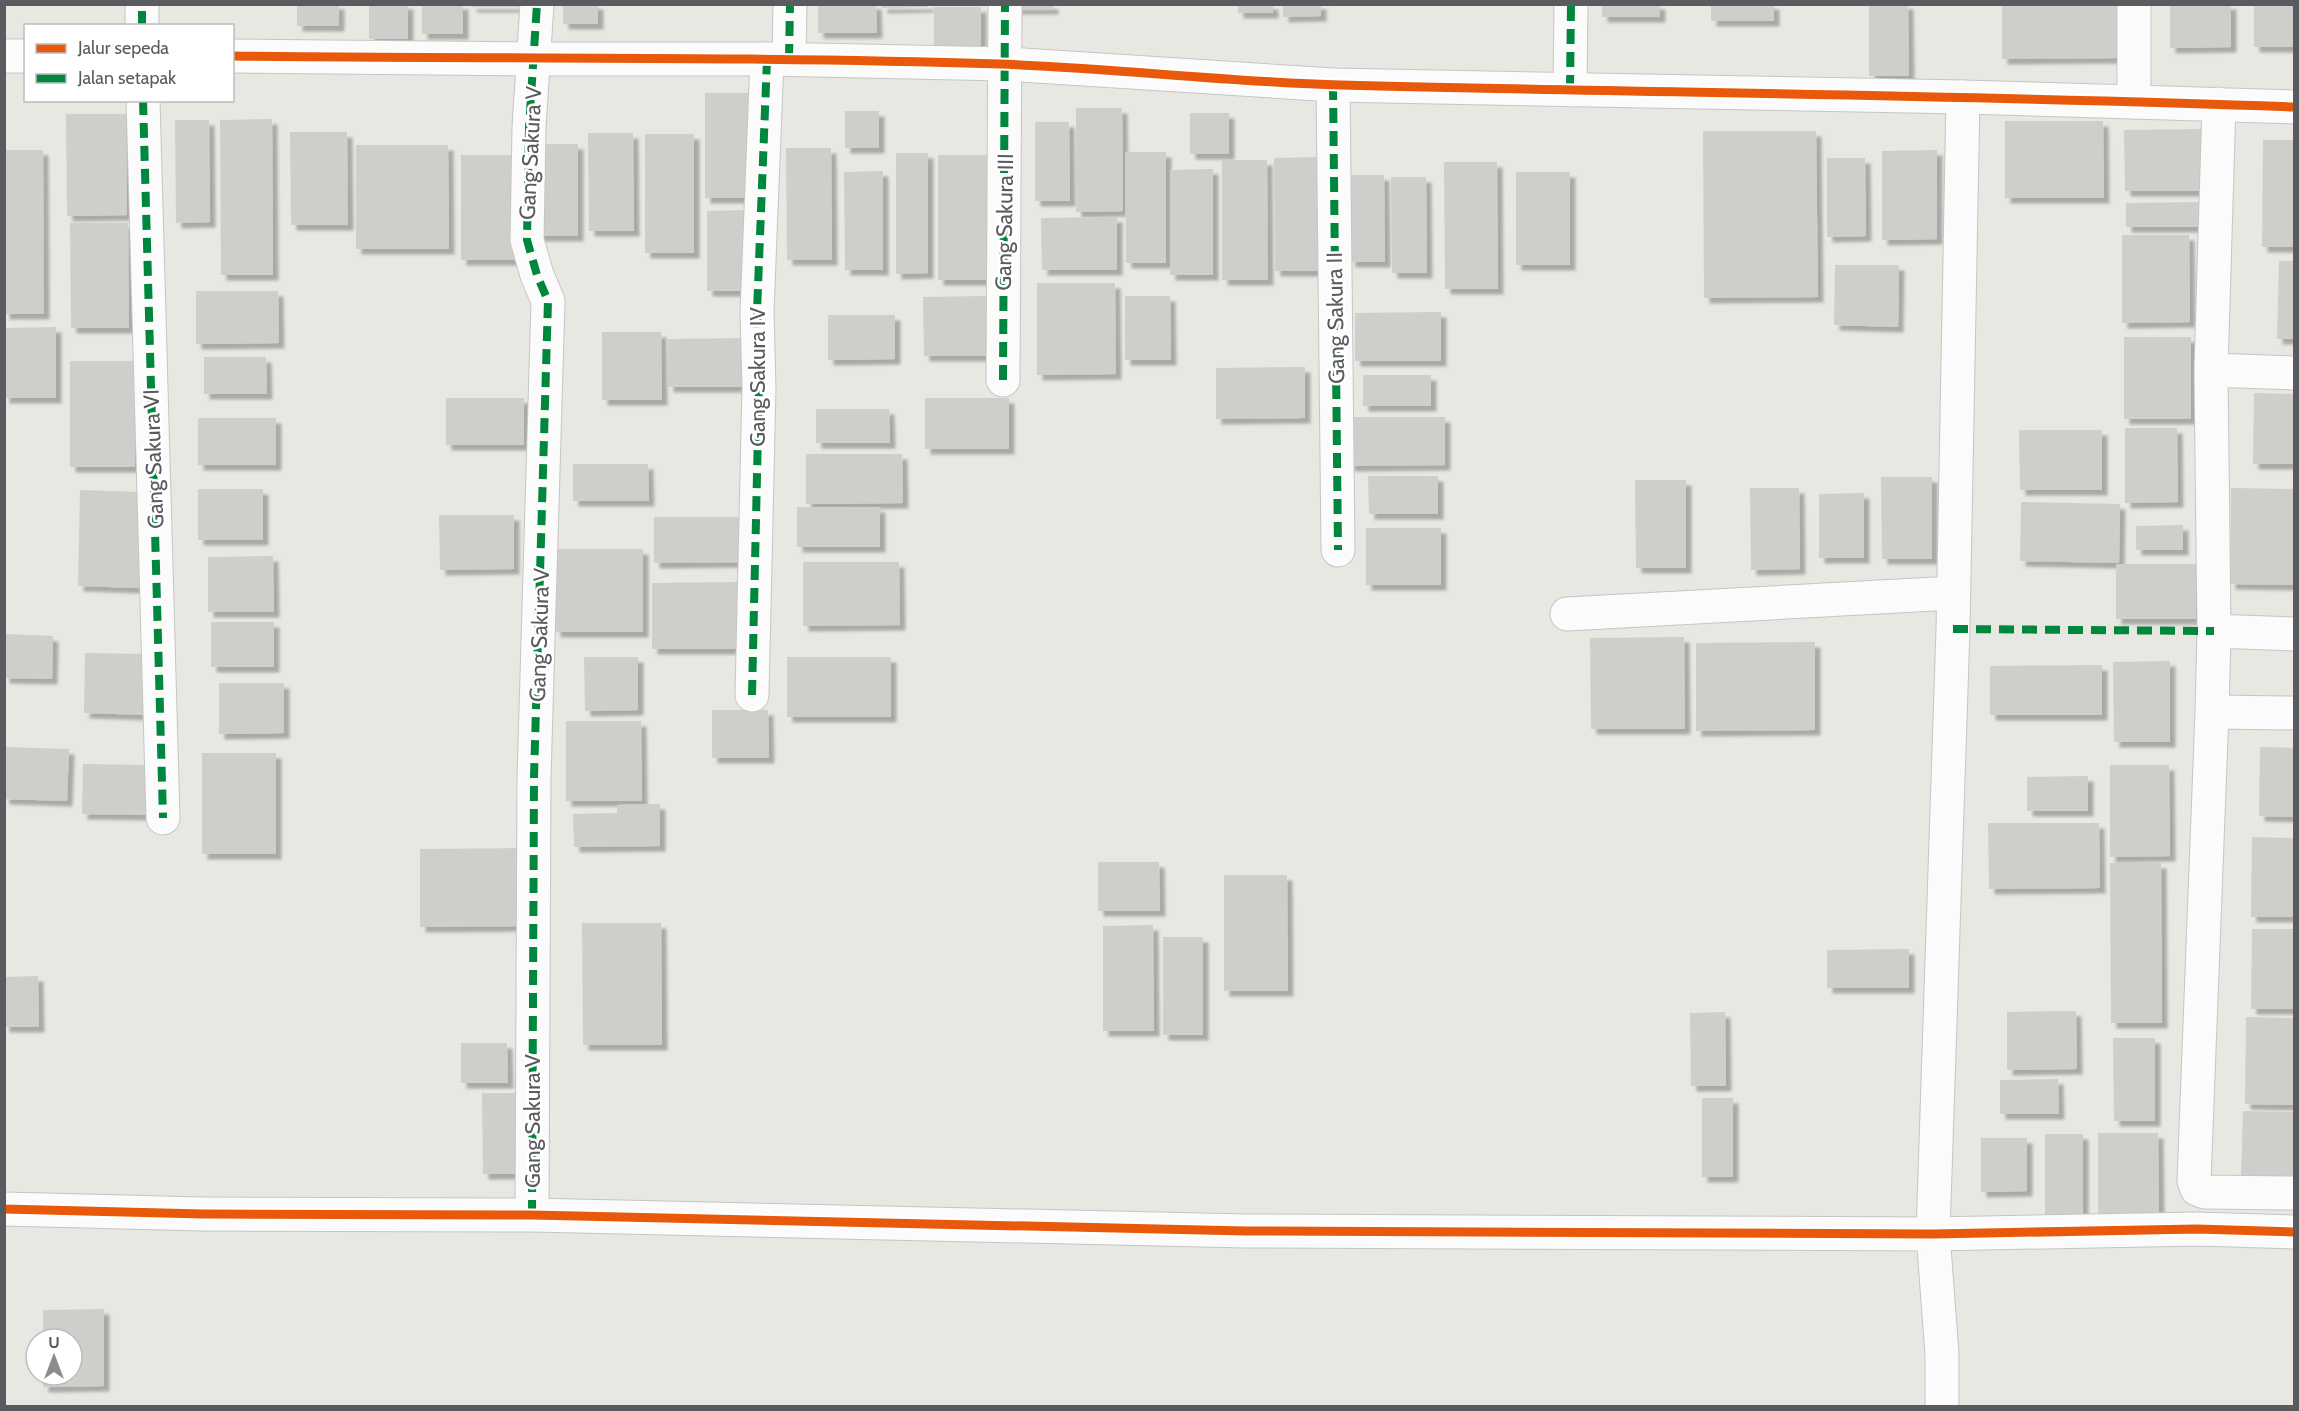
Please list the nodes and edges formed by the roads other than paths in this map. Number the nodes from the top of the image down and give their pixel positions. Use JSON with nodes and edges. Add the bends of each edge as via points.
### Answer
{"nodes":[{"id":1,"x":142,"y":4,"type":"edge"},
{"id":2,"x":537,"y":4,"type":"edge"},
{"id":3,"x":790,"y":4,"type":"edge"},
{"id":4,"x":1005,"y":4,"type":"edge"},
{"id":5,"x":1571,"y":4,"type":"edge"},
{"id":6,"x":2134,"y":4,"type":"edge"},
{"id":7,"x":142,"y":24,"type":"edge"},
{"id":8,"x":4,"y":56,"type":"edge"},
{"id":9,"x":24,"y":56,"type":"edge"},
{"id":10,"x":234,"y":56,"type":"edge"},
{"id":11,"x":535,"y":59,"type":"junction"},
{"id":12,"x":778,"y":59,"type":"junction"},
{"id":13,"x":1006,"y":64,"type":"junction"},
{"id":14,"x":1333,"y":85,"type":"junction"},
{"id":15,"x":1570,"y":90,"type":"junction"},
{"id":16,"x":1963,"y":97,"type":"junction"},
{"id":17,"x":143,"y":102,"type":"edge"},
{"id":18,"x":2134,"y":102,"type":"junction"},
{"id":19,"x":2219,"y":104,"type":"junction"},
{"id":20,"x":2295,"y":107,"type":"edge"},
{"id":21,"x":2211,"y":370,"type":"junction"},
{"id":22,"x":2295,"y":373,"type":"edge"},
{"id":23,"x":1003,"y":380,"type":"dead end"},
{"id":24,"x":1338,"y":550,"type":"dead end"},
{"id":25,"x":1953,"y":593,"type":"junction"},
{"id":26,"x":1567,"y":614,"type":"dead end"},
{"id":27,"x":2214,"y":631,"type":"junction"},
{"id":28,"x":2295,"y":634,"type":"edge"},
{"id":29,"x":752,"y":695,"type":"dead end"},
{"id":30,"x":2212,"y":712,"type":"junction"},
{"id":31,"x":2295,"y":713,"type":"edge"},
{"id":32,"x":163,"y":818,"type":"dead end"},
{"id":33,"x":2295,"y":1193,"type":"edge"},
{"id":34,"x":4,"y":1209,"type":"edge"},
{"id":35,"x":532,"y":1215,"type":"junction"},
{"id":36,"x":2295,"y":1232,"type":"edge"},
{"id":37,"x":1933,"y":1234,"type":"junction"},
{"id":38,"x":1942,"y":1407,"type":"edge"}],
"edges":[{"from":1,"to":7,"type":"street"},
{"from":2,"to":11,"type":"street","name":"Gang Sakura V"},
{"from":3,"to":12,"type":"street","name":"Gang Sakura IV"},
{"from":4,"to":13,"type":"street","name":"Gang Sakura III"},
{"from":5,"to":15,"type":"street"},
{"from":6,"to":18,"type":"street"},
{"from":8,"to":9,"type":"street"},
{"from":10,"to":11,"type":"street"},
{"from":11,"to":12,"type":"street"},
{"from":11,"to":35,"type":"street","name":"Gang Sakura V","via":[[526,240],[549,301],[534,777]]},
{"from":12,"to":13,"type":"street"},
{"from":12,"to":29,"type":"street","name":"Gang Sakura IV","via":[[757,312]]},
{"from":13,"to":14,"type":"street"},
{"from":13,"to":23,"type":"street","name":"Gang Sakura III"},
{"from":14,"to":15,"type":"street"},
{"from":14,"to":24,"type":"street","name":"Gang Sakura II"},
{"from":15,"to":16,"type":"street"},
{"from":16,"to":18,"type":"street"},
{"from":16,"to":25,"type":"street"},
{"from":17,"to":32,"type":"street","name":"Gang Sakura VI"},
{"from":18,"to":19,"type":"street"},
{"from":19,"to":20,"type":"street"},
{"from":19,"to":21,"type":"street"},
{"from":21,"to":22,"type":"street"},
{"from":21,"to":27,"type":"street"},
{"from":25,"to":26,"type":"street"},
{"from":25,"to":37,"type":"street"},
{"from":27,"to":28,"type":"street"},
{"from":27,"to":30,"type":"street"},
{"from":30,"to":31,"type":"street"},
{"from":30,"to":33,"type":"street","via":[[2194,1181],[2197,1189],[2205,1192]]},
{"from":34,"to":35,"type":"street"},
{"from":35,"to":37,"type":"street","via":[[1246,1231]]},
{"from":36,"to":37,"type":"street","via":[[2197,1229]]},
{"from":37,"to":38,"type":"street"}]}
